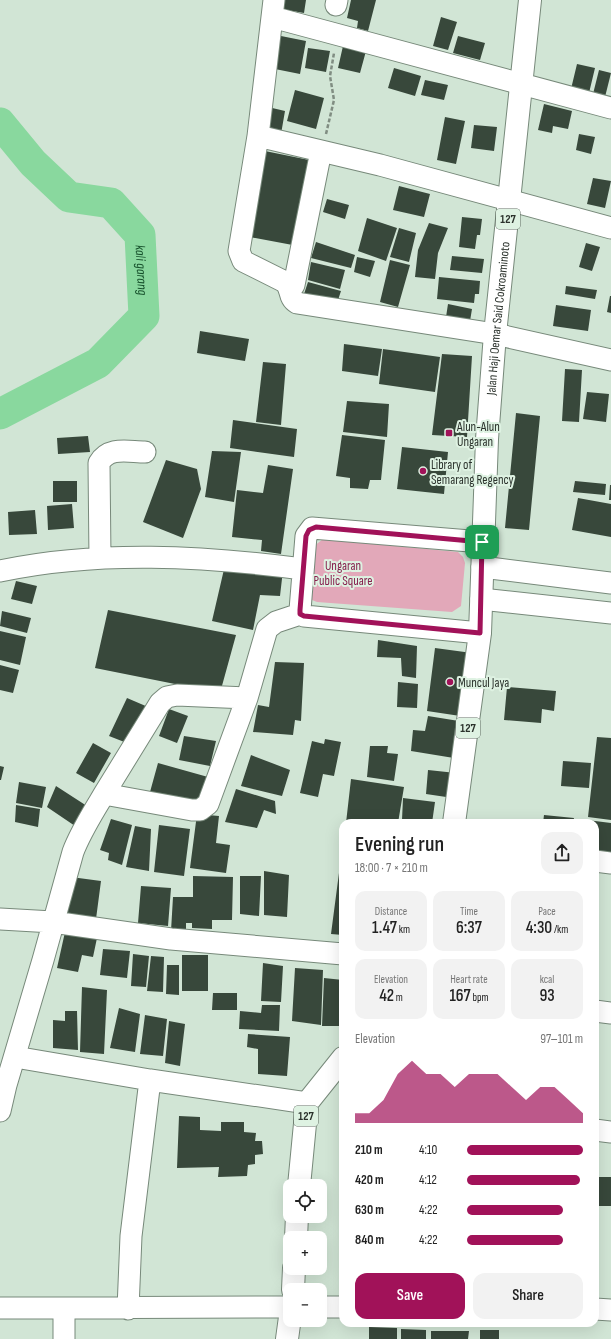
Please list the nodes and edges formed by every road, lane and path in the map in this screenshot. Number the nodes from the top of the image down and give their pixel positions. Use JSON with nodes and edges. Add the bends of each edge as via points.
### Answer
{"nodes":[{"id":1,"x":530,"y":0,"type":"edge"},
{"id":2,"x":273,"y":8,"type":"edge"},
{"id":3,"x":340,"y":35,"type":"junction"},
{"id":4,"x":522,"y":84,"type":"junction"},
{"id":5,"x":611,"y":108,"type":"edge"},
{"id":6,"x":258,"y":136,"type":"junction"},
{"id":7,"x":321,"y":151,"type":"junction"},
{"id":8,"x":510,"y":200,"type":"junction"},
{"id":9,"x":611,"y":228,"type":"edge"},
{"id":10,"x":290,"y":291,"type":"junction"},
{"id":11,"x":495,"y":334,"type":"junction"},
{"id":12,"x":611,"y":360,"type":"edge"},
{"id":13,"x":145,"y":452,"type":"dead end"},
{"id":14,"x":482,"y":542,"type":"junction"},
{"id":15,"x":100,"y":558,"type":"junction"},
{"id":16,"x":482,"y":567,"type":"junction"},
{"id":17,"x":303,"y":569,"type":"junction"},
{"id":18,"x":0,"y":571,"type":"edge"},
{"id":19,"x":611,"y":584,"type":"edge"},
{"id":20,"x":481,"y":599,"type":"junction"},
{"id":21,"x":610,"y":613,"type":"edge"},
{"id":22,"x":300,"y":614,"type":"junction"},
{"id":23,"x":480,"y":633,"type":"junction"},
{"id":24,"x":247,"y":698,"type":"junction"},
{"id":25,"x":104,"y":794,"type":"junction"},
{"id":26,"x":455,"y":819,"type":"edge"},
{"id":27,"x":599,"y":862,"type":"edge"},
{"id":28,"x":611,"y":863,"type":"edge"},
{"id":29,"x":0,"y":919,"type":"edge"},
{"id":30,"x":53,"y":922,"type":"junction"},
{"id":31,"x":339,"y":954,"type":"edge"},
{"id":32,"x":599,"y":1012,"type":"edge"},
{"id":33,"x":611,"y":1013,"type":"edge"},
{"id":34,"x":14,"y":1057,"type":"junction"},
{"id":35,"x":339,"y":1063,"type":"edge"},
{"id":36,"x":150,"y":1080,"type":"junction"},
{"id":37,"x":307,"y":1103,"type":"junction"},
{"id":38,"x":0,"y":1111,"type":"edge"},
{"id":39,"x":599,"y":1130,"type":"edge"},
{"id":40,"x":611,"y":1132,"type":"edge"},
{"id":41,"x":300,"y":1179,"type":"edge"},
{"id":42,"x":283,"y":1307,"type":"edge"},
{"id":43,"x":327,"y":1307,"type":"edge"},
{"id":44,"x":339,"y":1307,"type":"edge"},
{"id":45,"x":0,"y":1308,"type":"edge"},
{"id":46,"x":64,"y":1309,"type":"junction"},
{"id":47,"x":128,"y":1309,"type":"junction"},
{"id":48,"x":599,"y":1310,"type":"edge"},
{"id":49,"x":611,"y":1310,"type":"edge"},
{"id":50,"x":289,"y":1327,"type":"edge"},
{"id":51,"x":64,"y":1339,"type":"edge"},
{"id":52,"x":287,"y":1339,"type":"edge"}],
"edges":[{"from":1,"to":4,"type":"main road","name":"Jalan Haji Oemar Said Cokroaminoto","number":"127"},
{"from":2,"to":3,"type":"street"},
{"from":2,"to":6,"type":"street"},
{"from":3,"to":4,"type":"street"},
{"from":3,"to":7,"type":"path","via":[[330,76],[334,100]]},
{"from":4,"to":5,"type":"street"},
{"from":4,"to":8,"type":"main road","name":"Jalan Haji Oemar Said Cokroaminoto","number":"127"},
{"from":6,"to":7,"type":"street"},
{"from":6,"to":10,"type":"street","via":[[239,251],[243,261],[286,282]]},
{"from":7,"to":8,"type":"street"},
{"from":7,"to":10,"type":"street","via":[[294,285]]},
{"from":8,"to":9,"type":"street"},
{"from":8,"to":11,"type":"main road","name":"Jalan Haji Oemar Said Cokroaminoto","number":"127"},
{"from":10,"to":11,"type":"street","via":[[291,298],[297,303]]},
{"from":11,"to":12,"type":"street"},
{"from":11,"to":14,"type":"main road","name":"Jalan Haji Oemar Said Cokroaminoto","number":"127"},
{"from":13,"to":15,"type":"street","via":[[113,451],[103,456],[99,463]]},
{"from":14,"to":16,"type":"main road","number":"127"},
{"from":14,"to":17,"type":"street","via":[[316,527],[309,530],[306,536]]},
{"from":15,"to":17,"type":"street","via":[[153,557]]},
{"from":15,"to":18,"type":"street","via":[[67,560]]},
{"from":16,"to":19,"type":"street"},
{"from":16,"to":20,"type":"main road","number":"127"},
{"from":17,"to":22,"type":"street"},
{"from":19,"to":21,"type":"street"},
{"from":20,"to":21,"type":"street"},
{"from":20,"to":23,"type":"main road","number":"127"},
{"from":22,"to":23,"type":"street"},
{"from":22,"to":24,"type":"street","via":[[276,622],[267,629]]},
{"from":23,"to":26,"type":"main road","number":"127"},
{"from":24,"to":25,"type":"street","via":[[177,694],[167,696],[160,703]]},
{"from":24,"to":25,"type":"street","via":[[208,804],[200,810]]},
{"from":25,"to":30,"type":"street","via":[[78,836]]},
{"from":27,"to":28,"type":"street"},
{"from":29,"to":30,"type":"street"},
{"from":30,"to":31,"type":"street","via":[[171,939]]},
{"from":30,"to":34,"type":"street"},
{"from":32,"to":33,"type":"street"},
{"from":34,"to":36,"type":"street"},
{"from":34,"to":38,"type":"street"},
{"from":35,"to":37,"type":"main road","number":"127"},
{"from":36,"to":37,"type":"street"},
{"from":36,"to":47,"type":"street","via":[[131,1236]]},
{"from":37,"to":41,"type":"main road","number":"127"},
{"from":39,"to":40,"type":"street"},
{"from":42,"to":47,"type":"street"},
{"from":43,"to":44,"type":"street"},
{"from":45,"to":46,"type":"street"},
{"from":46,"to":47,"type":"street"},
{"from":46,"to":51,"type":"street"},
{"from":48,"to":49,"type":"street"},
{"from":50,"to":52,"type":"main road"}]}
